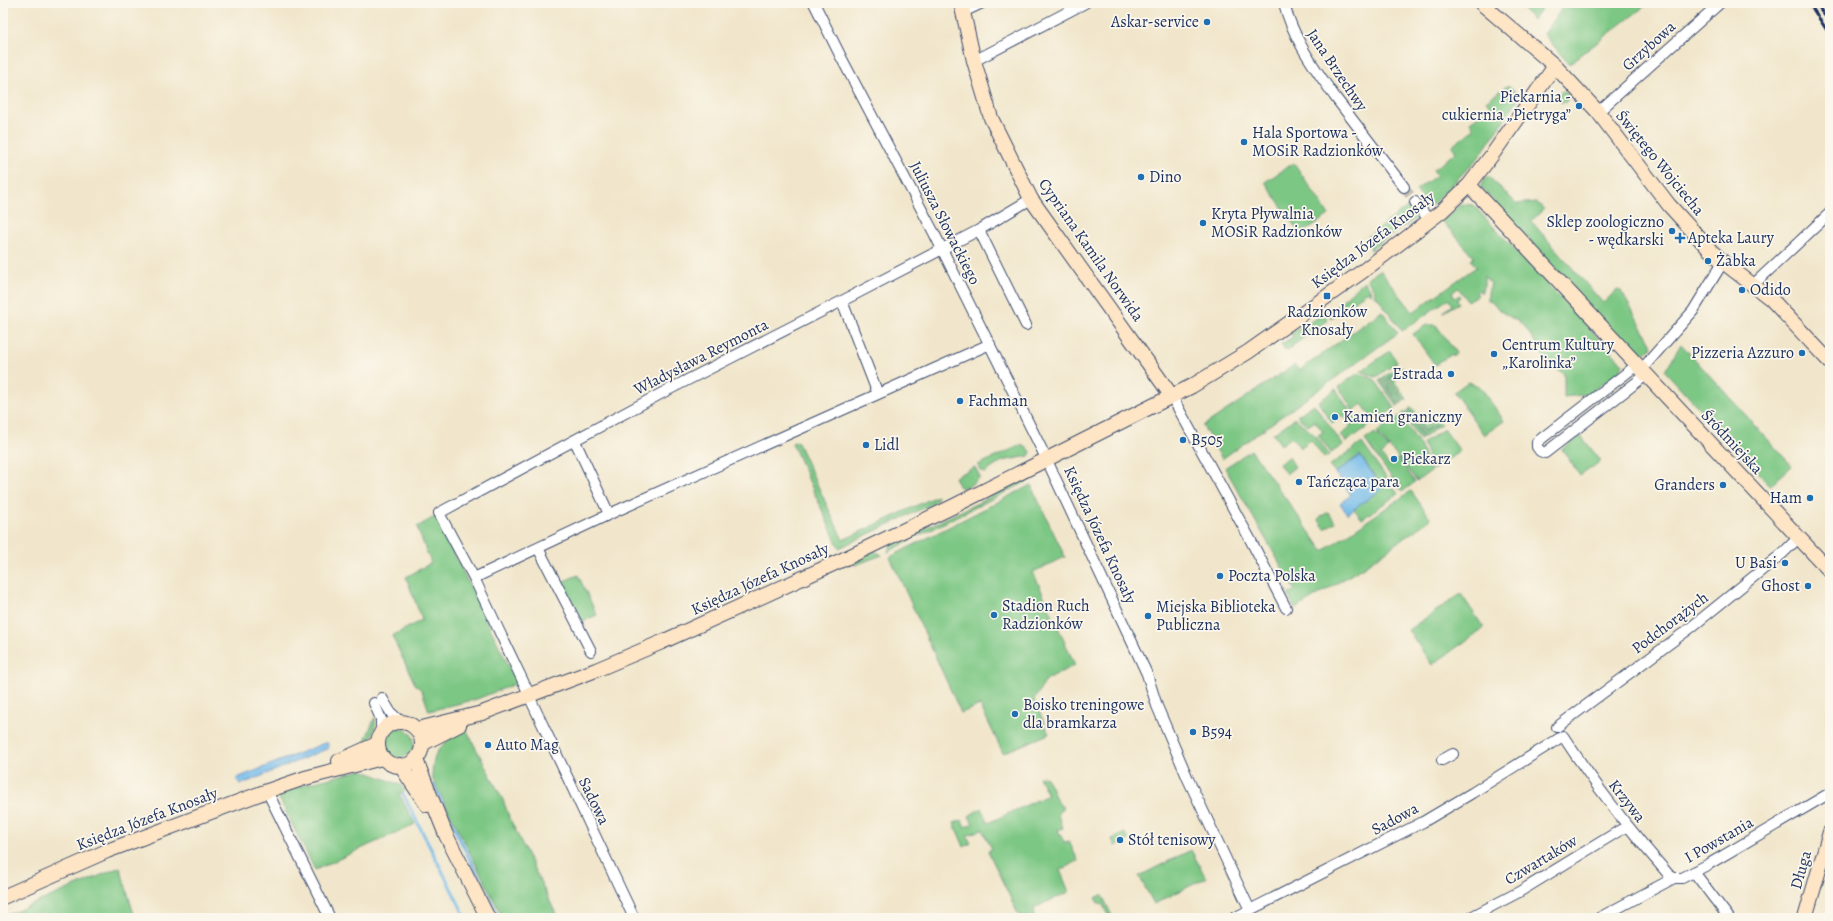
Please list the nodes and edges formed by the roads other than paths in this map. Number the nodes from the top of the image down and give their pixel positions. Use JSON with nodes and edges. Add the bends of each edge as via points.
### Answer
{"nodes":[{"id":1,"x":814,"y":3,"type":"edge"},
{"id":2,"x":982,"y":3,"type":"edge"},
{"id":3,"x":1085,"y":3,"type":"edge"},
{"id":4,"x":1284,"y":3,"type":"edge"},
{"id":5,"x":1481,"y":3,"type":"edge"},
{"id":6,"x":1720,"y":3,"type":"edge"},
{"id":7,"x":962,"y":8,"type":"edge"},
{"id":8,"x":974,"y":61,"type":"junction"},
{"id":9,"x":1555,"y":66,"type":"junction"},
{"id":10,"x":1598,"y":112,"type":"junction"},
{"id":11,"x":1469,"y":185,"type":"junction"},
{"id":12,"x":1404,"y":187,"type":"tunnel mouth"},
{"id":13,"x":1031,"y":199,"type":"junction"},
{"id":14,"x":1414,"y":202,"type":"tunnel mouth"},
{"id":15,"x":1830,"y":213,"type":"edge"},
{"id":16,"x":1430,"y":221,"type":"junction"},
{"id":17,"x":979,"y":230,"type":"junction"},
{"id":18,"x":942,"y":249,"type":"junction"},
{"id":19,"x":1723,"y":262,"type":"junction"},
{"id":20,"x":1753,"y":285,"type":"junction"},
{"id":21,"x":842,"y":302,"type":"junction"},
{"id":22,"x":1026,"y":325,"type":"dead end"},
{"id":23,"x":990,"y":344,"type":"junction"},
{"id":24,"x":1830,"y":362,"type":"edge"},
{"id":25,"x":1641,"y":370,"type":"junction"},
{"id":26,"x":878,"y":394,"type":"junction"},
{"id":27,"x":1172,"y":395,"type":"junction"},
{"id":28,"x":575,"y":441,"type":"junction"},
{"id":29,"x":1046,"y":459,"type":"junction"},
{"id":30,"x":609,"y":514,"type":"junction"},
{"id":31,"x":1798,"y":538,"type":"junction"},
{"id":32,"x":538,"y":548,"type":"junction"},
{"id":33,"x":1830,"y":571,"type":"edge"},
{"id":34,"x":474,"y":578,"type":"junction"},
{"id":35,"x":1286,"y":608,"type":"dead end"},
{"id":36,"x":591,"y":651,"type":"dead end"},
{"id":37,"x":529,"y":696,"type":"junction"},
{"id":38,"x":482,"y":713,"type":"junction"},
{"id":39,"x":401,"y":722,"type":"junction"},
{"id":40,"x":1557,"y":727,"type":"dead end"},
{"id":41,"x":418,"y":729,"type":"junction"},
{"id":42,"x":1563,"y":736,"type":"joint"},
{"id":43,"x":379,"y":738,"type":"junction"},
{"id":44,"x":422,"y":744,"type":"junction"},
{"id":45,"x":1453,"y":754,"type":"dead end"},
{"id":46,"x":382,"y":758,"type":"junction"},
{"id":47,"x":416,"y":760,"type":"junction"},
{"id":48,"x":1442,"y":760,"type":"dead end"},
{"id":49,"x":400,"y":765,"type":"junction"},
{"id":50,"x":305,"y":778,"type":"junction"},
{"id":51,"x":267,"y":791,"type":"junction"},
{"id":52,"x":1830,"y":793,"type":"edge"},
{"id":53,"x":1626,"y":826,"type":"junction"},
{"id":54,"x":1830,"y":832,"type":"edge"},
{"id":55,"x":446,"y":834,"type":"junction"},
{"id":56,"x":1694,"y":872,"type":"junction"},
{"id":57,"x":1674,"y":878,"type":"junction"},
{"id":58,"x":3,"y":897,"type":"edge"},
{"id":59,"x":1250,"y":910,"type":"junction"},
{"id":60,"x":330,"y":918,"type":"edge"},
{"id":61,"x":488,"y":918,"type":"edge"},
{"id":62,"x":634,"y":918,"type":"edge"},
{"id":63,"x":1234,"y":918,"type":"edge"},
{"id":64,"x":1469,"y":918,"type":"edge"},
{"id":65,"x":1599,"y":918,"type":"edge"},
{"id":66,"x":1729,"y":918,"type":"edge"},
{"id":67,"x":1805,"y":918,"type":"edge"}],
"edges":[{"from":1,"to":18,"type":"street","name":"Juliusza Słowackiego"},
{"from":2,"to":7,"type":"street"},
{"from":3,"to":8,"type":"street"},
{"from":4,"to":12,"type":"street","name":"Jana Brzechwy","via":[[1292,30],[1311,63]]},
{"from":5,"to":9,"type":"street","name":"Świętego Wojciecha"},
{"from":6,"to":10,"type":"street","name":"Grzybowa"},
{"from":7,"to":8,"type":"street","name":"Cypriana Kamila Norwida"},
{"from":8,"to":13,"type":"street","name":"Cypriana Kamila Norwida","via":[[991,118]]},
{"from":9,"to":10,"type":"street","name":"Świętego Wojciecha"},
{"from":9,"to":11,"type":"street","name":"Księdza Józefa Knosały"},
{"from":10,"to":19,"type":"street","name":"Świętego Wojciecha","via":[[1669,205]]},
{"from":11,"to":16,"type":"street","name":"Księdza Józefa Knosały"},
{"from":11,"to":25,"type":"street","name":"Śródmiejska"},
{"from":13,"to":17,"type":"street","name":"Władysława Reymonta"},
{"from":13,"to":27,"type":"street","name":"Cypriana Kamila Norwida"},
{"from":14,"to":16,"type":"street"},
{"from":15,"to":20,"type":"street"},
{"from":16,"to":27,"type":"street","name":"Księdza Józefa Knosały","via":[[1248,352],[1192,386]]},
{"from":17,"to":18,"type":"street","name":"Władysława Reymonta"},
{"from":17,"to":22,"type":"street"},
{"from":18,"to":21,"type":"street","name":"Władysława Reymonta"},
{"from":18,"to":23,"type":"street","name":"Juliusza Słowackiego"},
{"from":19,"to":20,"type":"street","name":"Świętego Wojciecha"},
{"from":19,"to":25,"type":"street","via":[[1693,311]]},
{"from":20,"to":24,"type":"street","name":"Świętego Wojciecha","via":[[1771,299]]},
{"from":21,"to":26,"type":"street"},
{"from":21,"to":28,"type":"street","name":"Władysława Reymonta","via":[[664,392]]},
{"from":23,"to":26,"type":"street"},
{"from":23,"to":29,"type":"street","name":"Juliusza Słowackiego"},
{"from":25,"to":25,"type":"street","via":[[1537,442],[1536,447],[1545,453]]},
{"from":25,"to":31,"type":"street","name":"Śródmiejska"},
{"from":26,"to":30,"type":"street"},
{"from":27,"to":29,"type":"street","name":"Księdza Józefa Knosały"},
{"from":27,"to":35,"type":"street"},
{"from":28,"to":30,"type":"street"},
{"from":28,"to":34,"type":"street","name":"Władysława Reymonta","via":[[439,513]]},
{"from":29,"to":37,"type":"street","name":"Księdza Józefa Knosały","via":[[952,507],[705,623]]},
{"from":29,"to":59,"type":"street","name":"Księdza Józefa Knosały","via":[[1147,674],[1157,706],[1179,757]]},
{"from":30,"to":32,"type":"street"},
{"from":31,"to":33,"type":"street","name":"Śródmiejska"},
{"from":31,"to":40,"type":"street","name":"Podchorążych","via":[[1689,629]]},
{"from":32,"to":34,"type":"street"},
{"from":32,"to":36,"type":"street"},
{"from":34,"to":37,"type":"street","name":"Władysława Reymonta"},
{"from":37,"to":38,"type":"street","name":"Księdza Józefa Knosały"},
{"from":37,"to":62,"type":"street","name":"Sadowa"},
{"from":38,"to":41,"type":"street","name":"Księdza Józefa Knosały"},
{"from":38,"to":44,"type":"street","name":"Księdza Józefa Knosały"},
{"from":39,"to":41,"type":"street"},
{"from":39,"to":43,"type":"street","via":[[386,726]]},
{"from":39,"to":43,"type":"street","via":[[378,700],[381,719]]},
{"from":41,"to":44,"type":"street"},
{"from":42,"to":53,"type":"street","name":"Krzywa"},
{"from":42,"to":59,"type":"street","name":"Sadowa","via":[[1423,822]]},
{"from":43,"to":46,"type":"street"},
{"from":43,"to":50,"type":"street","name":"Księdza Józefa Knosały"},
{"from":44,"to":47,"type":"street"},
{"from":45,"to":48,"type":"street"},
{"from":46,"to":49,"type":"street"},
{"from":46,"to":50,"type":"street","name":"Księdza Józefa Knosały"},
{"from":47,"to":49,"type":"street"},
{"from":47,"to":55,"type":"street"},
{"from":49,"to":55,"type":"street"},
{"from":50,"to":51,"type":"street","name":"Księdza Józefa Knosały"},
{"from":51,"to":58,"type":"street","name":"Księdza Józefa Knosały","via":[[112,850]]},
{"from":51,"to":60,"type":"street"},
{"from":52,"to":56,"type":"street","name":"I Powstania"},
{"from":53,"to":57,"type":"street","name":"Krzywa"},
{"from":53,"to":64,"type":"street","name":"Czwartaków","via":[[1519,892]]},
{"from":54,"to":67,"type":"street","name":"Długa"},
{"from":55,"to":61,"type":"street"},
{"from":56,"to":57,"type":"street","name":"I Powstania","via":[[1682,878]]},
{"from":56,"to":66,"type":"street"},
{"from":57,"to":65,"type":"street","name":"I Powstania"},
{"from":59,"to":63,"type":"street","name":"Sadowa"}]}
